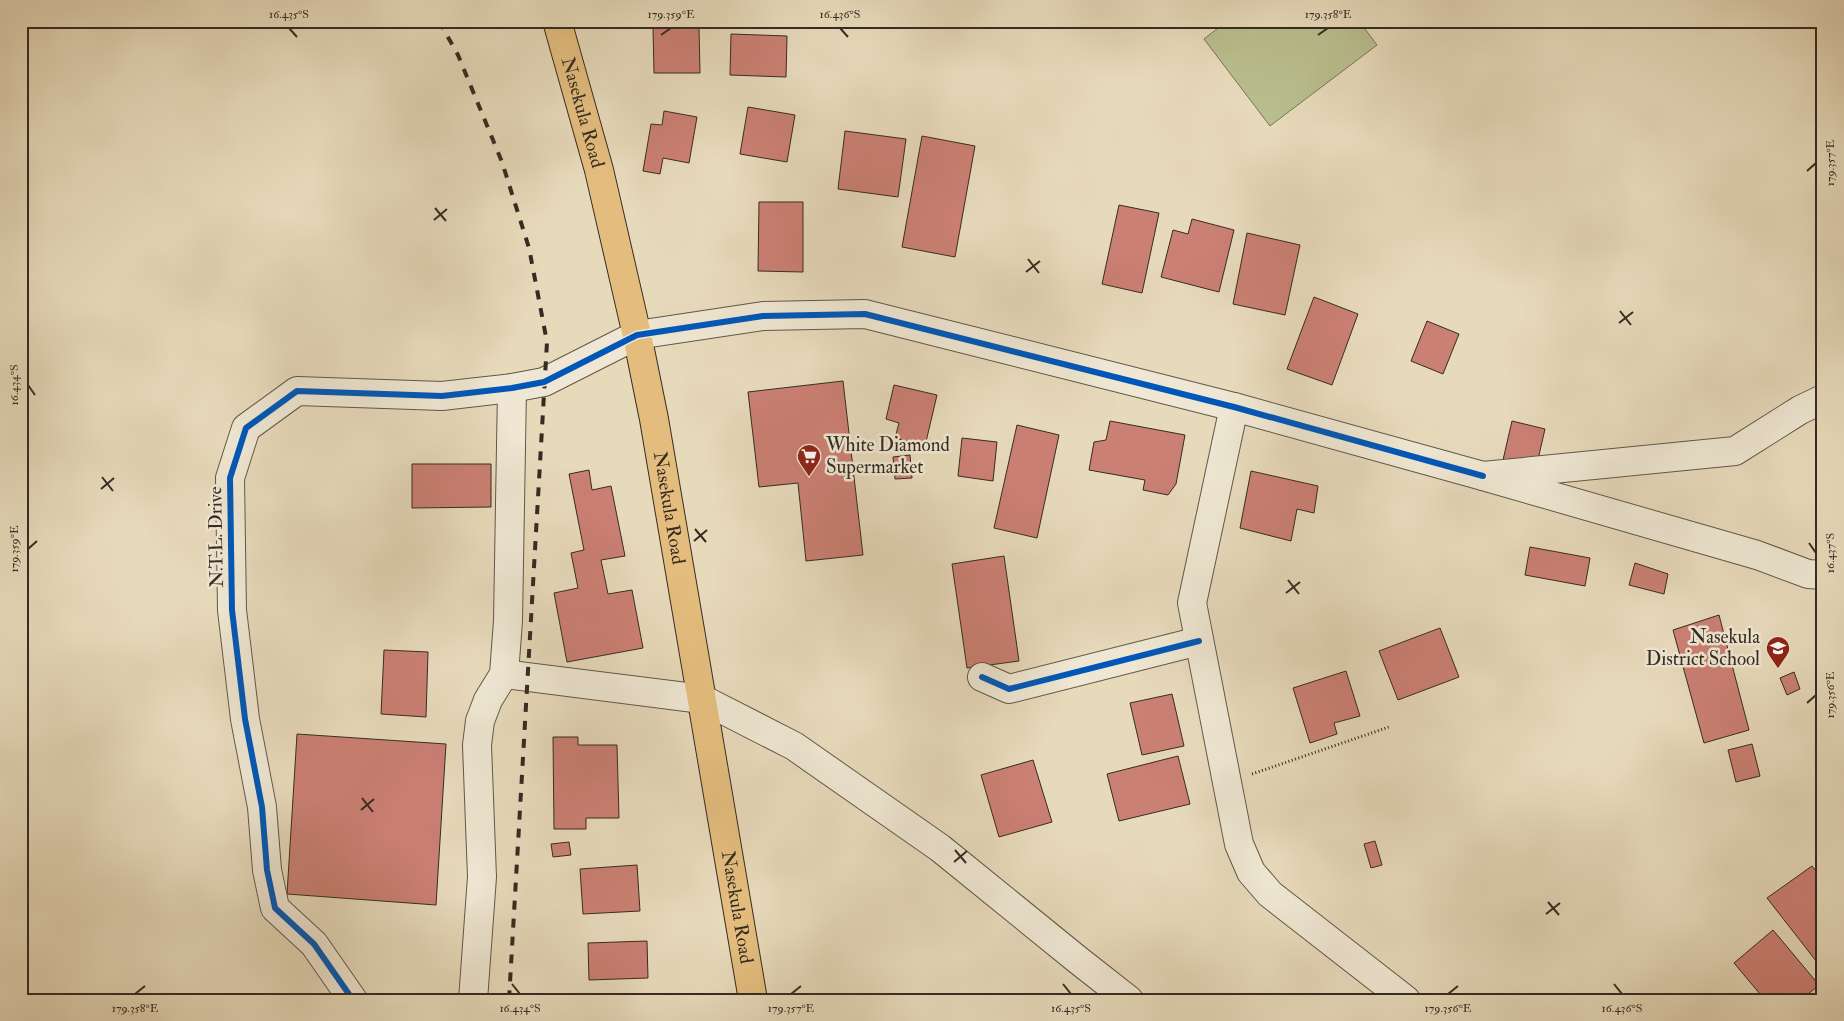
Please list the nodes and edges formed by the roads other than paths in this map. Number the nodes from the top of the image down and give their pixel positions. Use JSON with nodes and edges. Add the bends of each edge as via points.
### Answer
{"nodes":[{"id":1,"x":557,"y":21,"type":"edge"},
{"id":2,"x":637,"y":335,"type":"junction"},
{"id":3,"x":512,"y":388,"type":"junction"},
{"id":4,"x":1823,"y":399,"type":"edge"},
{"id":5,"x":1234,"y":407,"type":"junction"},
{"id":6,"x":1483,"y":476,"type":"junction"},
{"id":7,"x":1823,"y":575,"type":"edge"},
{"id":8,"x":1199,"y":641,"type":"junction"},
{"id":9,"x":504,"y":674,"type":"junction"},
{"id":10,"x":982,"y":677,"type":"dead end"},
{"id":11,"x":702,"y":699,"type":"junction"},
{"id":12,"x":353,"y":1000,"type":"edge"},
{"id":13,"x":473,"y":1000,"type":"edge"},
{"id":14,"x":753,"y":1000,"type":"edge"},
{"id":15,"x":1129,"y":1000,"type":"edge"},
{"id":16,"x":1406,"y":1000,"type":"edge"}],
"edges":[{"from":1,"to":2,"type":"main road","name":"Nasekula Road","via":[[600,170]]},
{"from":2,"to":3,"type":"street","name":"N.T.L. Drive","via":[[544,382]]},
{"from":2,"to":5,"type":"street","name":"N.T.L. Drive","via":[[762,316],[865,314]]},
{"from":2,"to":11,"type":"main road","name":"Nasekula Road"},
{"from":3,"to":9,"type":"street","via":[[508,621]]},
{"from":3,"to":12,"type":"street","name":"N.T.L. Drive","via":[[442,396],[297,391],[246,428],[230,478],[232,610],[245,719],[262,807],[267,870],[275,908],[314,944]]},
{"from":4,"to":6,"type":"street","via":[[1735,451]]},
{"from":5,"to":6,"type":"street","name":"N.T.L. Drive"},
{"from":5,"to":8,"type":"street","via":[[1192,603]]},
{"from":6,"to":7,"type":"street","name":"N.T.L. Drive","via":[[1757,555],[1808,574]]},
{"from":8,"to":10,"type":"street","via":[[1009,689]]},
{"from":8,"to":16,"type":"street","via":[[1239,844],[1251,872],[1270,894]]},
{"from":9,"to":11,"type":"street"},
{"from":9,"to":13,"type":"street","via":[[480,721],[477,745],[482,877]]},
{"from":11,"to":14,"type":"main road","name":"Nasekula Road"},
{"from":11,"to":15,"type":"street","via":[[794,746],[932,842]]}]}
